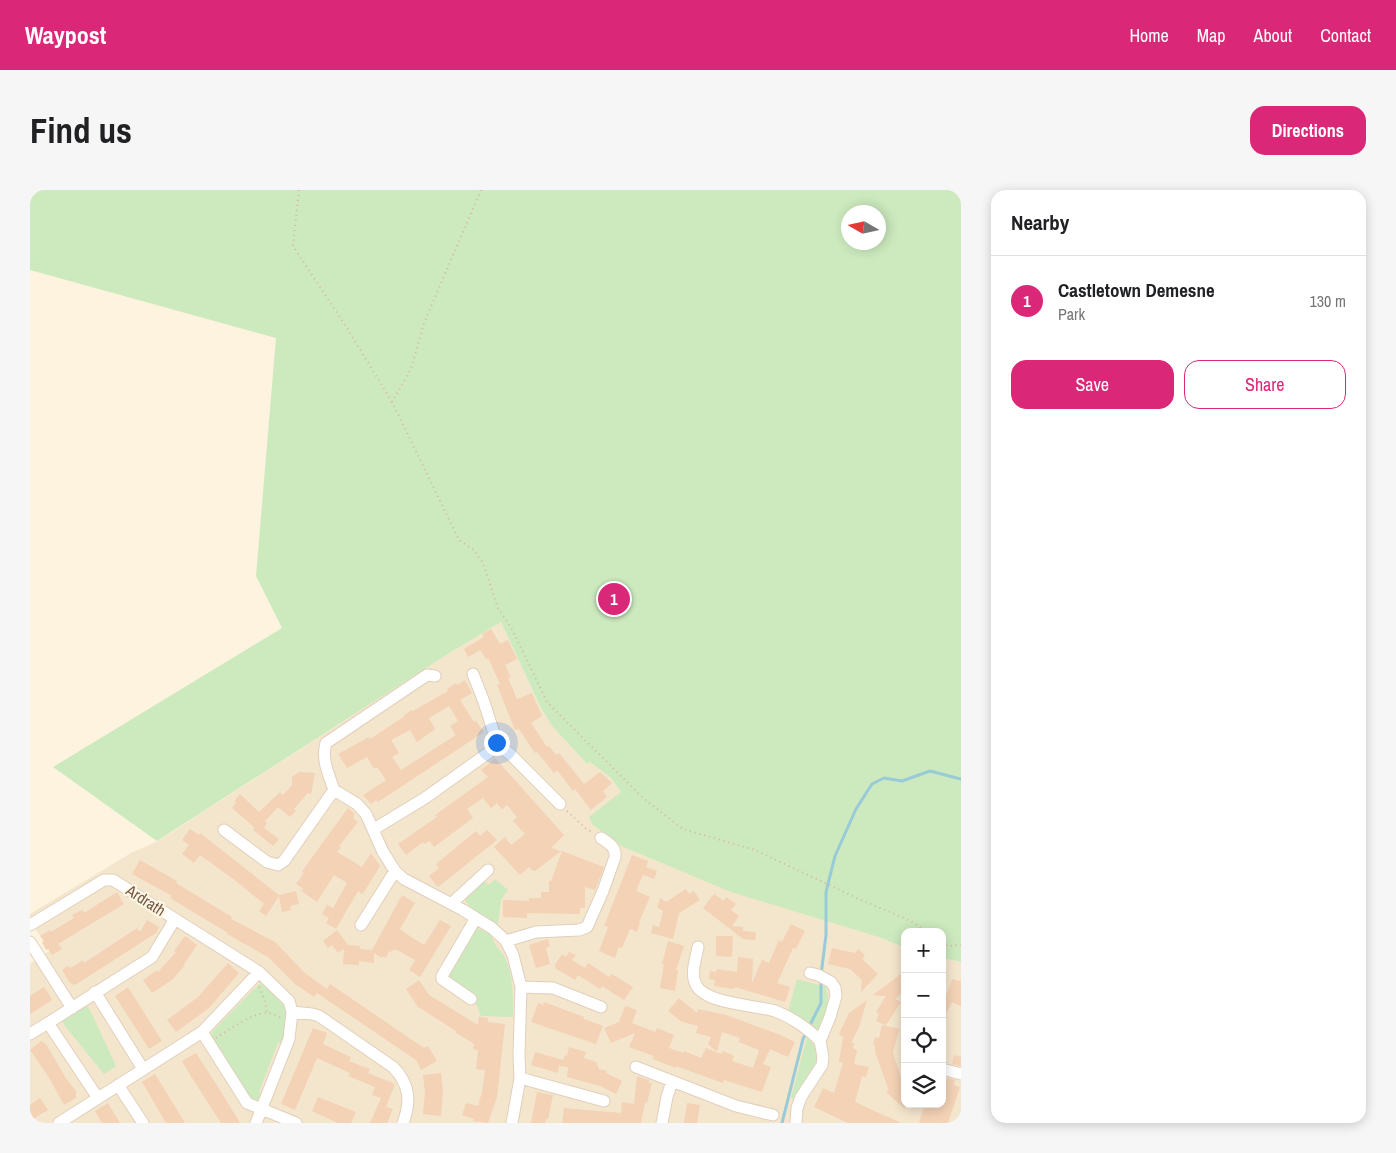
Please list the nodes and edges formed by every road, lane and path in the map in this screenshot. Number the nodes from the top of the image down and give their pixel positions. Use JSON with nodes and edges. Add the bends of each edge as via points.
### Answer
{"nodes":[{"id":1,"x":299,"y":190,"type":"edge"},
{"id":2,"x":481,"y":190,"type":"edge"},
{"id":3,"x":392,"y":402,"type":"junction"},
{"id":4,"x":473,"y":674,"type":"dead end"},
{"id":5,"x":435,"y":676,"type":"dead end"},
{"id":6,"x":498,"y":746,"type":"junction"},
{"id":7,"x":334,"y":790,"type":"junction"},
{"id":8,"x":560,"y":804,"type":"joint"},
{"id":9,"x":374,"y":829,"type":"junction"},
{"id":10,"x":224,"y":830,"type":"dead end"},
{"id":11,"x":601,"y":838,"type":"joint"},
{"id":12,"x":488,"y":870,"type":"dead end"},
{"id":13,"x":394,"y":871,"type":"junction"},
{"id":14,"x":452,"y":903,"type":"junction"},
{"id":15,"x":476,"y":918,"type":"junction"},
{"id":16,"x":175,"y":919,"type":"junction"},
{"id":17,"x":30,"y":925,"type":"edge"},
{"id":18,"x":361,"y":925,"type":"dead end"},
{"id":19,"x":921,"y":928,"type":"edge"},
{"id":20,"x":506,"y":941,"type":"junction"},
{"id":21,"x":30,"y":942,"type":"edge"},
{"id":22,"x":946,"y":945,"type":"edge"},
{"id":23,"x":961,"y":946,"type":"edge"},
{"id":24,"x":700,"y":954,"type":"dead end"},
{"id":25,"x":259,"y":972,"type":"junction"},
{"id":26,"x":818,"y":976,"type":"dead end"},
{"id":27,"x":258,"y":986,"type":"dead end"},
{"id":28,"x":521,"y":987,"type":"junction"},
{"id":29,"x":95,"y":992,"type":"junction"},
{"id":30,"x":471,"y":999,"type":"dead end"},
{"id":31,"x":602,"y":1007,"type":"dead end"},
{"id":32,"x":72,"y":1008,"type":"junction"},
{"id":33,"x":267,"y":1013,"type":"junction"},
{"id":34,"x":292,"y":1016,"type":"junction"},
{"id":35,"x":48,"y":1024,"type":"junction"},
{"id":36,"x":30,"y":1034,"type":"edge"},
{"id":37,"x":205,"y":1037,"type":"junction"},
{"id":38,"x":820,"y":1041,"type":"junction"},
{"id":39,"x":636,"y":1067,"type":"dead end"},
{"id":40,"x":143,"y":1070,"type":"junction"},
{"id":41,"x":946,"y":1070,"type":"edge"},
{"id":42,"x":961,"y":1074,"type":"edge"},
{"id":43,"x":520,"y":1078,"type":"junction"},
{"id":44,"x":672,"y":1081,"type":"junction"},
{"id":45,"x":118,"y":1085,"type":"junction"},
{"id":46,"x":98,"y":1098,"type":"junction"},
{"id":47,"x":604,"y":1101,"type":"dead end"},
{"id":48,"x":261,"y":1109,"type":"junction"},
{"id":49,"x":773,"y":1115,"type":"dead end"},
{"id":50,"x":59,"y":1123,"type":"edge"},
{"id":51,"x":143,"y":1123,"type":"edge"},
{"id":52,"x":256,"y":1123,"type":"edge"},
{"id":53,"x":296,"y":1123,"type":"edge"},
{"id":54,"x":402,"y":1123,"type":"edge"},
{"id":55,"x":512,"y":1123,"type":"edge"},
{"id":56,"x":662,"y":1123,"type":"edge"},
{"id":57,"x":796,"y":1123,"type":"edge"}],
"edges":[{"from":1,"to":3,"type":"path","via":[[293,246]]},
{"from":2,"to":3,"type":"path","via":[[424,323],[411,369]]},
{"from":3,"to":19,"type":"path","via":[[459,540],[474,550],[483,563],[498,608],[547,702],[643,798],[684,829],[755,850]]},
{"from":4,"to":6,"type":"street"},
{"from":5,"to":7,"type":"street","via":[[427,675],[326,743],[324,759]]},
{"from":6,"to":8,"type":"street"},
{"from":6,"to":9,"type":"street","via":[[421,801]]},
{"from":7,"to":9,"type":"street","via":[[357,804]]},
{"from":7,"to":10,"type":"street","via":[[278,865],[267,862]]},
{"from":8,"to":11,"type":"path","via":[[585,828]]},
{"from":9,"to":13,"type":"street"},
{"from":11,"to":20,"type":"street","via":[[612,845],[615,857],[587,927],[536,932]]},
{"from":12,"to":14,"type":"street"},
{"from":13,"to":14,"type":"street"},
{"from":13,"to":18,"type":"street"},
{"from":14,"to":15,"type":"street"},
{"from":15,"to":20,"type":"street"},
{"from":15,"to":30,"type":"street","via":[[442,976]]},
{"from":16,"to":17,"type":"street","name":"Ardrath","via":[[108,879]]},
{"from":16,"to":25,"type":"street","name":"Ardrath"},
{"from":16,"to":29,"type":"street","via":[[152,957]]},
{"from":20,"to":28,"type":"street"},
{"from":21,"to":32,"type":"street"},
{"from":22,"to":23,"type":"path"},
{"from":24,"to":38,"type":"street","via":[[693,978],[705,994],[773,1011],[799,1024]]},
{"from":25,"to":34,"type":"street","name":"Ardrath","via":[[289,1001]]},
{"from":25,"to":37,"type":"street"},
{"from":26,"to":38,"type":"street","via":[[833,985],[836,992]]},
{"from":27,"to":33,"type":"path"},
{"from":28,"to":31,"type":"street","via":[[553,988]]},
{"from":28,"to":43,"type":"street"},
{"from":29,"to":32,"type":"street"},
{"from":29,"to":40,"type":"street"},
{"from":32,"to":35,"type":"street"},
{"from":33,"to":34,"type":"path"},
{"from":33,"to":37,"type":"path"},
{"from":34,"to":48,"type":"street","via":[[289,1039]]},
{"from":34,"to":54,"type":"street","via":[[319,1016],[394,1067],[408,1095]]},
{"from":35,"to":36,"type":"street"},
{"from":35,"to":46,"type":"street"},
{"from":37,"to":40,"type":"street","via":[[163,1056]]},
{"from":37,"to":48,"type":"street","via":[[245,1100]]},
{"from":38,"to":57,"type":"street","via":[[822,1065],[801,1097]]},
{"from":39,"to":44,"type":"street"},
{"from":40,"to":45,"type":"street"},
{"from":41,"to":42,"type":"street"},
{"from":43,"to":47,"type":"street"},
{"from":43,"to":55,"type":"street"},
{"from":44,"to":49,"type":"street","via":[[736,1106]]},
{"from":44,"to":56,"type":"street"},
{"from":45,"to":46,"type":"street"},
{"from":45,"to":51,"type":"street"},
{"from":46,"to":50,"type":"street"},
{"from":48,"to":52,"type":"street"},
{"from":48,"to":53,"type":"street"}]}
